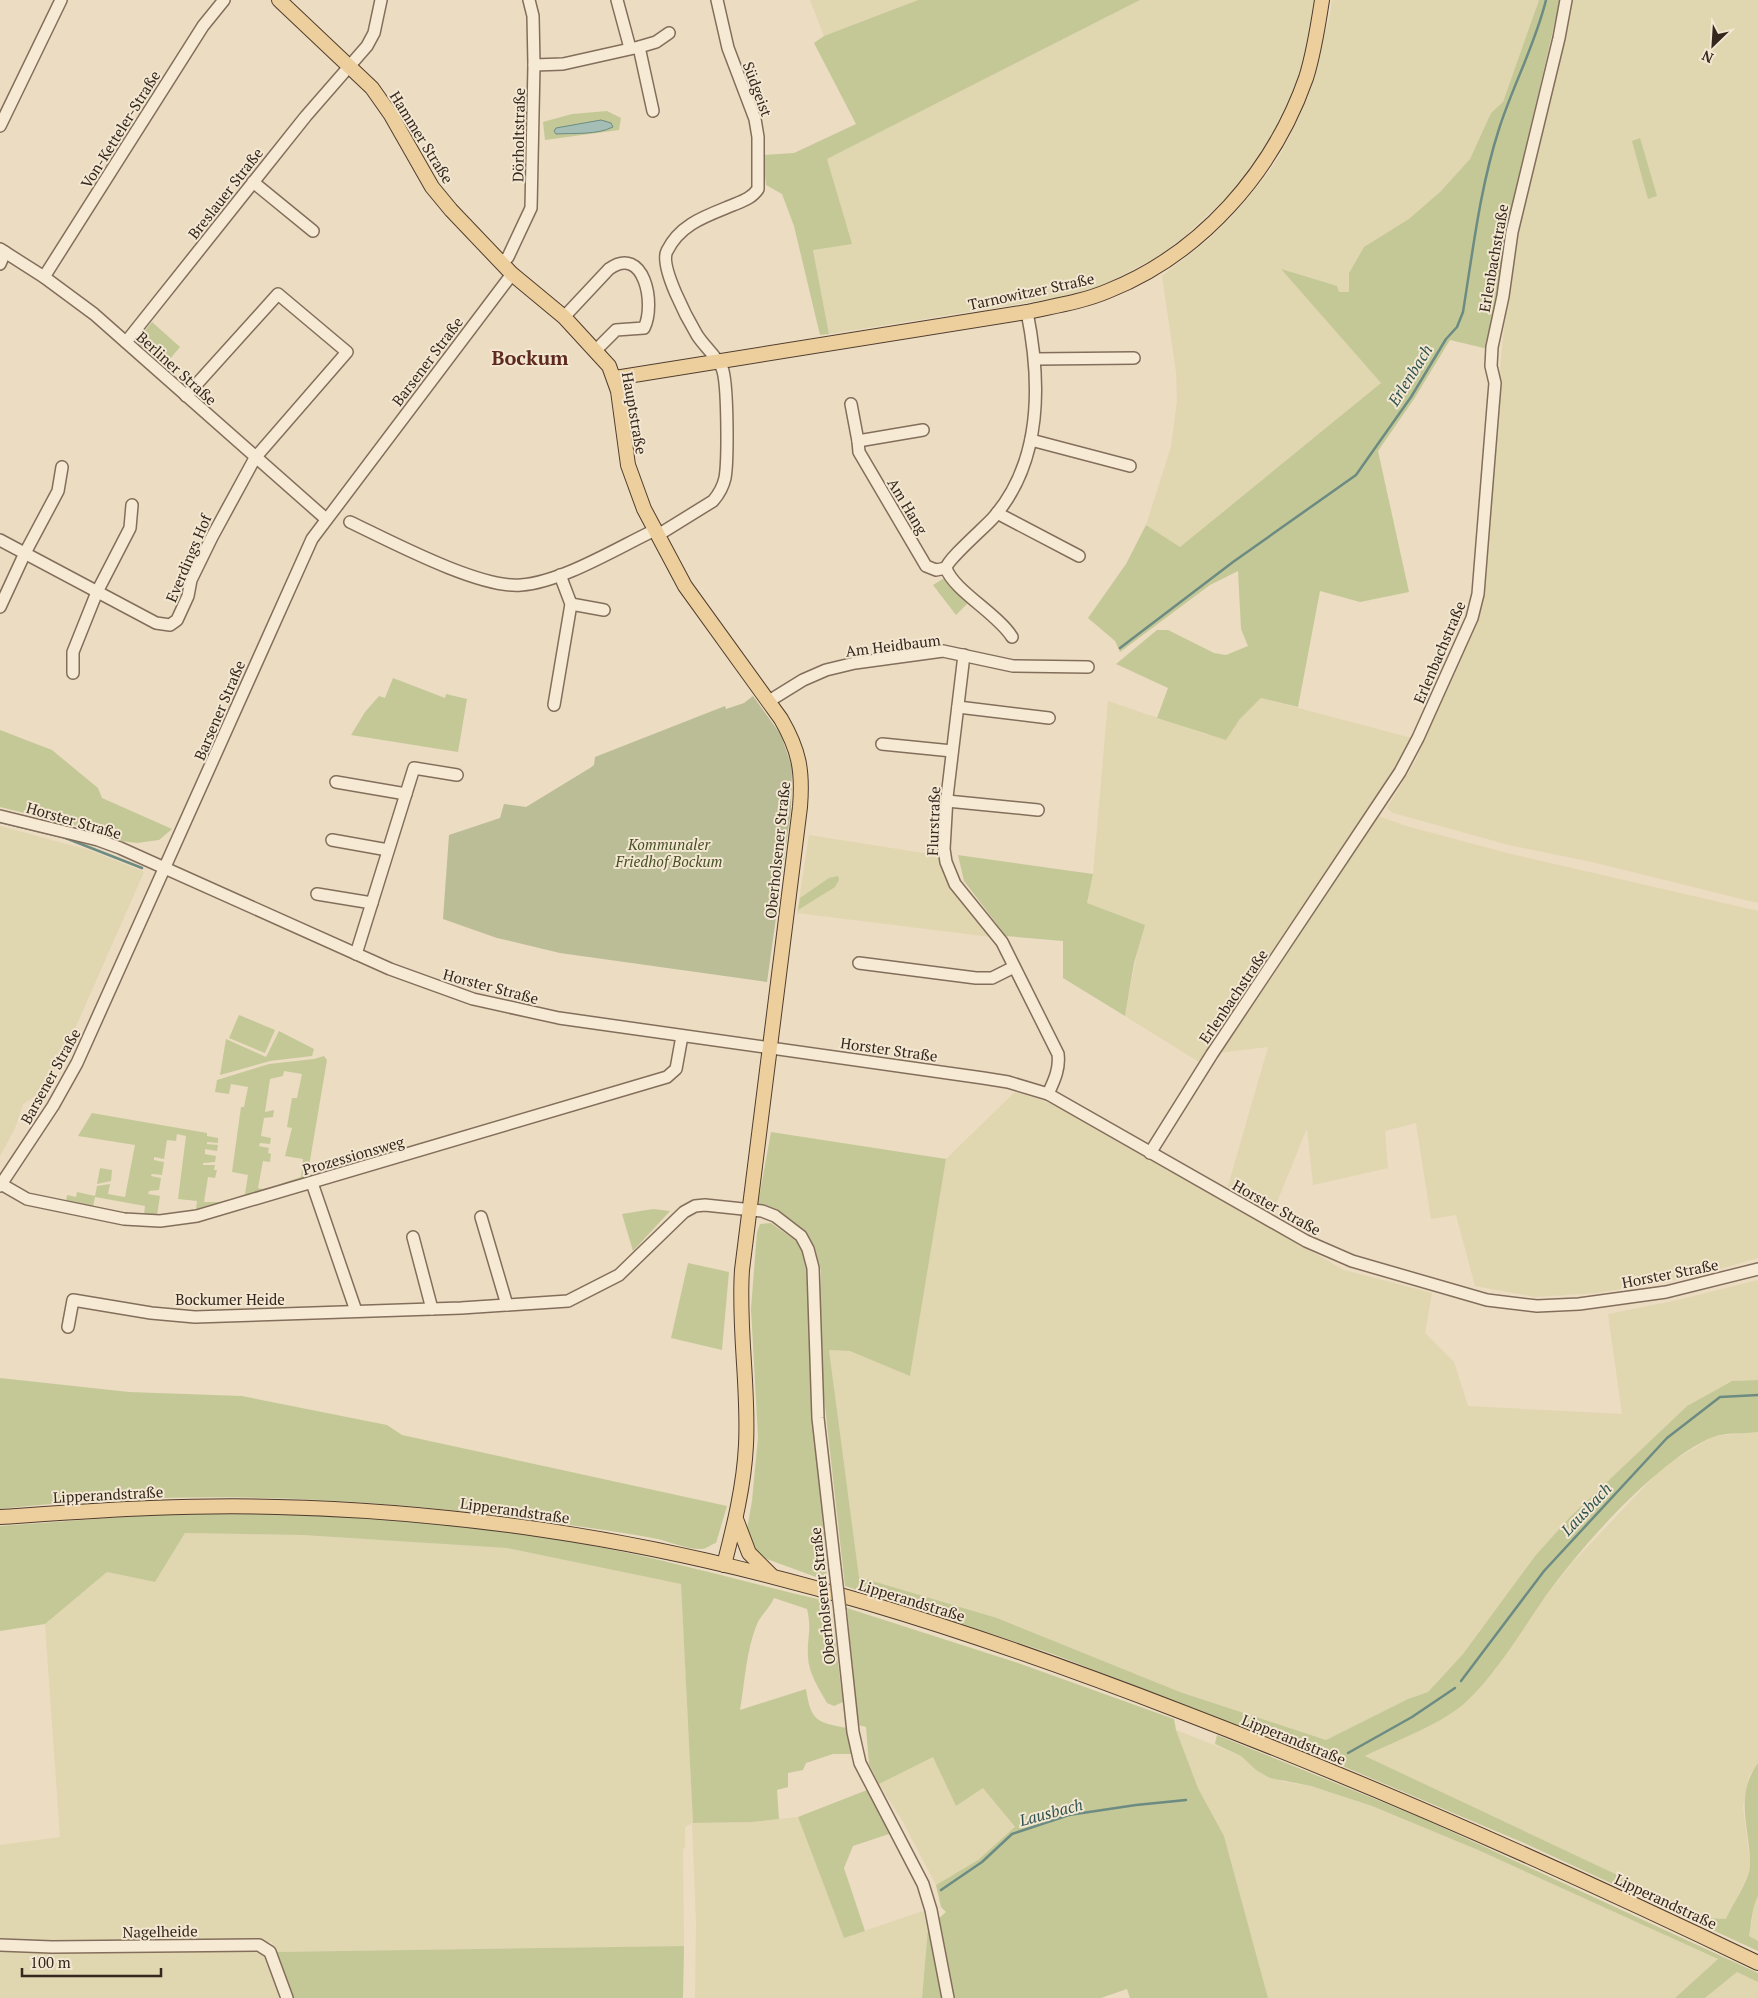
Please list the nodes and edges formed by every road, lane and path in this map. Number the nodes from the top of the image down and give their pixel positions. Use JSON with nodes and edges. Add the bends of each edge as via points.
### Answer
{"nodes":[{"id":1,"x":61,"y":0,"type":"edge"},
{"id":2,"x":224,"y":0,"type":"edge"},
{"id":3,"x":279,"y":0,"type":"edge"},
{"id":4,"x":381,"y":0,"type":"edge"},
{"id":5,"x":528,"y":0,"type":"edge"},
{"id":6,"x":617,"y":0,"type":"edge"},
{"id":7,"x":717,"y":0,"type":"edge"},
{"id":8,"x":1322,"y":0,"type":"edge"},
{"id":9,"x":1566,"y":0,"type":"edge"},
{"id":10,"x":668,"y":33,"type":"dead end"},
{"id":11,"x":634,"y":47,"type":"junction"},
{"id":12,"x":350,"y":65,"type":"junction"},
{"id":13,"x":534,"y":65,"type":"junction"},
{"id":14,"x":654,"y":111,"type":"dead end"},
{"id":15,"x":0,"y":126,"type":"edge"},
{"id":16,"x":253,"y":182,"type":"junction"},
{"id":17,"x":313,"y":231,"type":"dead end"},
{"id":18,"x":3,"y":251,"type":"edge"},
{"id":19,"x":502,"y":263,"type":"junction"},
{"id":20,"x":0,"y":264,"type":"edge"},
{"id":21,"x":512,"y":274,"type":"junction"},
{"id":22,"x":44,"y":277,"type":"junction"},
{"id":23,"x":1027,"y":312,"type":"junction"},
{"id":24,"x":564,"y":317,"type":"junction"},
{"id":25,"x":126,"y":342,"type":"junction"},
{"id":26,"x":596,"y":350,"type":"junction"},
{"id":27,"x":1134,"y":358,"type":"dead end"},
{"id":28,"x":1036,"y":359,"type":"junction"},
{"id":29,"x":718,"y":361,"type":"junction"},
{"id":30,"x":615,"y":378,"type":"junction"},
{"id":31,"x":186,"y":396,"type":"junction"},
{"id":32,"x":851,"y":404,"type":"dead end"},
{"id":33,"x":923,"y":430,"type":"dead end"},
{"id":34,"x":1032,"y":440,"type":"junction"},
{"id":35,"x":858,"y":441,"type":"junction"},
{"id":36,"x":255,"y":458,"type":"junction"},
{"id":37,"x":1130,"y":466,"type":"dead end"},
{"id":38,"x":62,"y":467,"type":"dead end"},
{"id":39,"x":132,"y":505,"type":"dead end"},
{"id":40,"x":997,"y":513,"type":"junction"},
{"id":41,"x":326,"y":519,"type":"junction"},
{"id":42,"x":350,"y":522,"type":"dead end"},
{"id":43,"x":656,"y":532,"type":"junction"},
{"id":44,"x":0,"y":540,"type":"edge"},
{"id":45,"x":25,"y":553,"type":"junction"},
{"id":46,"x":1079,"y":556,"type":"dead end"},
{"id":47,"x":946,"y":568,"type":"junction"},
{"id":48,"x":560,"y":575,"type":"junction"},
{"id":49,"x":97,"y":592,"type":"junction"},
{"id":50,"x":571,"y":604,"type":"junction"},
{"id":51,"x":0,"y":607,"type":"edge"},
{"id":52,"x":604,"y":610,"type":"dead end"},
{"id":53,"x":1012,"y":637,"type":"dead end"},
{"id":54,"x":964,"y":655,"type":"junction"},
{"id":55,"x":1088,"y":667,"type":"dead end"},
{"id":56,"x":73,"y":673,"type":"dead end"},
{"id":57,"x":769,"y":701,"type":"junction"},
{"id":58,"x":554,"y":705,"type":"dead end"},
{"id":59,"x":958,"y":707,"type":"junction"},
{"id":60,"x":1048,"y":718,"type":"dead end"},
{"id":61,"x":882,"y":744,"type":"dead end"},
{"id":62,"x":952,"y":751,"type":"junction"},
{"id":63,"x":456,"y":775,"type":"dead end"},
{"id":64,"x":336,"y":782,"type":"dead end"},
{"id":65,"x":406,"y":794,"type":"junction"},
{"id":66,"x":947,"y":800,"type":"junction"},
{"id":67,"x":1038,"y":810,"type":"dead end"},
{"id":68,"x":0,"y":816,"type":"edge"},
{"id":69,"x":332,"y":840,"type":"dead end"},
{"id":70,"x":388,"y":850,"type":"junction"},
{"id":71,"x":164,"y":869,"type":"junction"},
{"id":72,"x":316,"y":894,"type":"dead end"},
{"id":73,"x":372,"y":903,"type":"junction"},
{"id":74,"x":356,"y":954,"type":"junction"},
{"id":75,"x":859,"y":963,"type":"dead end"},
{"id":76,"x":1014,"y":967,"type":"junction"},
{"id":77,"x":682,"y":1036,"type":"junction"},
{"id":78,"x":769,"y":1047,"type":"junction"},
{"id":79,"x":1048,"y":1094,"type":"junction"},
{"id":80,"x":1150,"y":1153,"type":"junction"},
{"id":81,"x":312,"y":1183,"type":"junction"},
{"id":82,"x":1,"y":1185,"type":"edge"},
{"id":83,"x":748,"y":1209,"type":"junction"},
{"id":84,"x":481,"y":1217,"type":"dead end"},
{"id":85,"x":413,"y":1237,"type":"dead end"},
{"id":86,"x":1758,"y":1269,"type":"edge"},
{"id":87,"x":507,"y":1305,"type":"junction"},
{"id":88,"x":432,"y":1309,"type":"junction"},
{"id":89,"x":356,"y":1311,"type":"junction"},
{"id":90,"x":68,"y":1327,"type":"dead end"},
{"id":91,"x":0,"y":1517,"type":"edge"},
{"id":92,"x":735,"y":1518,"type":"junction"},
{"id":93,"x":724,"y":1565,"type":"junction"},
{"id":94,"x":774,"y":1577,"type":"junction"},
{"id":95,"x":0,"y":1945,"type":"edge"},
{"id":96,"x":1758,"y":1963,"type":"edge"},
{"id":97,"x":286,"y":1998,"type":"edge"},
{"id":98,"x":948,"y":1998,"type":"edge"}],
"edges":[{"from":1,"to":15,"type":"street"},
{"from":2,"to":22,"type":"street","name":"Von-Ketteler-Straße","via":[[202,26]]},
{"from":3,"to":12,"type":"main road","name":"Hammer Straße"},
{"from":4,"to":12,"type":"street","name":"Breslauer Straße","via":[[374,33]]},
{"from":5,"to":13,"type":"street","name":"Dörholtstraße","via":[[534,16]]},
{"from":6,"to":11,"type":"street"},
{"from":7,"to":29,"type":"street","name":"Südgeist","via":[[728,48],[755,120],[758,189],[747,199],[695,221],[678,233],[665,253],[664,262],[686,314]]},
{"from":8,"to":23,"type":"main road","name":"Tarnowitzer Straße","via":[[1313,54],[1296,103],[1262,166],[1235,200],[1187,246],[1128,283],[1087,299]]},
{"from":9,"to":80,"type":"street","name":"Erlenbachstraße","via":[[1520,196],[1492,347],[1491,366],[1495,383],[1478,594],[1472,618],[1400,772]]},
{"from":10,"to":11,"type":"street","via":[[656,42]]},
{"from":11,"to":13,"type":"street","via":[[563,64]]},
{"from":11,"to":14,"type":"street"},
{"from":12,"to":16,"type":"street","name":"Breslauer Straße"},
{"from":12,"to":19,"type":"main road","name":"Hammer Straße","via":[[383,102],[432,187]]},
{"from":13,"to":19,"type":"street","name":"Dörholtstraße","via":[[531,208],[508,257]]},
{"from":16,"to":17,"type":"street"},
{"from":16,"to":25,"type":"street","name":"Breslauer Straße"},
{"from":18,"to":20,"type":"street"},
{"from":18,"to":22,"type":"street","name":"Berliner Straße"},
{"from":19,"to":21,"type":"main road","name":"Hammer Straße"},
{"from":21,"to":24,"type":"main road","name":"Hauptstraße"},
{"from":21,"to":41,"type":"street","name":"Barsener Straße"},
{"from":22,"to":25,"type":"street","name":"Berliner Straße"},
{"from":23,"to":28,"type":"street"},
{"from":23,"to":29,"type":"main road","name":"Tarnowitzer Straße"},
{"from":24,"to":26,"type":"main road","name":"Hauptstraße"},
{"from":24,"to":26,"type":"street","via":[[616,264],[624,262],[642,275],[650,299],[644,328],[616,330]]},
{"from":25,"to":31,"type":"street","name":"Berliner Straße"},
{"from":26,"to":30,"type":"main road","name":"Hauptstraße","via":[[610,366]]},
{"from":27,"to":28,"type":"street"},
{"from":28,"to":34,"type":"street","via":[[1037,401]]},
{"from":29,"to":30,"type":"main road","name":"Tarnowitzer Straße"},
{"from":29,"to":43,"type":"street","via":[[723,370],[725,393],[724,483],[713,501]]},
{"from":30,"to":43,"type":"main road","name":"Hauptstraße","via":[[628,465],[636,492]]},
{"from":31,"to":36,"type":"street","name":"Berliner Straße"},
{"from":31,"to":36,"type":"street","name":"Everdings Hof","via":[[278,294],[347,352]]},
{"from":32,"to":35,"type":"street","name":"Am Hang"},
{"from":33,"to":35,"type":"street"},
{"from":34,"to":37,"type":"street"},
{"from":34,"to":40,"type":"street","via":[[1019,475]]},
{"from":35,"to":47,"type":"street","name":"Am Hang","via":[[864,461],[926,566],[936,570]]},
{"from":36,"to":41,"type":"street","name":"Berliner Straße"},
{"from":36,"to":49,"type":"street","name":"Everdings Hof","via":[[215,530],[191,580],[177,620],[170,625],[156,623]]},
{"from":38,"to":45,"type":"street","via":[[58,491]]},
{"from":39,"to":49,"type":"street","via":[[130,528]]},
{"from":40,"to":46,"type":"street"},
{"from":40,"to":47,"type":"street","via":[[948,562]]},
{"from":41,"to":71,"type":"street","name":"Barsener Straße","via":[[306,550]]},
{"from":42,"to":48,"type":"street","via":[[468,574],[492,581],[520,585]]},
{"from":43,"to":48,"type":"street"},
{"from":43,"to":57,"type":"main road","name":"Oberholsener Straße","via":[[685,586]]},
{"from":44,"to":45,"type":"street","name":"Everdings Hof"},
{"from":45,"to":49,"type":"street","name":"Everdings Hof"},
{"from":45,"to":51,"type":"street"},
{"from":47,"to":53,"type":"street","via":[[1006,627]]},
{"from":48,"to":50,"type":"street"},
{"from":49,"to":56,"type":"street","via":[[73,652]]},
{"from":50,"to":52,"type":"street"},
{"from":50,"to":58,"type":"street"},
{"from":54,"to":55,"type":"street","name":"Am Heidbaum","via":[[1013,666]]},
{"from":54,"to":57,"type":"street","name":"Am Heidbaum","via":[[943,651],[855,663],[826,670]]},
{"from":54,"to":59,"type":"street","name":"Flurstraße"},
{"from":57,"to":78,"type":"main road","name":"Oberholsener Straße","via":[[792,737],[801,773],[800,807]]},
{"from":59,"to":60,"type":"street"},
{"from":59,"to":62,"type":"street","name":"Flurstraße"},
{"from":61,"to":62,"type":"street"},
{"from":62,"to":66,"type":"street","name":"Flurstraße"},
{"from":63,"to":65,"type":"street","via":[[414,768]]},
{"from":64,"to":65,"type":"street"},
{"from":65,"to":70,"type":"street"},
{"from":66,"to":67,"type":"street"},
{"from":66,"to":76,"type":"street","name":"Flurstraße","via":[[946,862],[955,884],[1002,942]]},
{"from":68,"to":71,"type":"street","name":"Horster Straße","via":[[98,840]]},
{"from":69,"to":70,"type":"street"},
{"from":70,"to":73,"type":"street"},
{"from":71,"to":74,"type":"street","name":"Horster Straße"},
{"from":71,"to":82,"type":"street","name":"Barsener Straße","via":[[77,1063]]},
{"from":72,"to":73,"type":"street"},
{"from":73,"to":74,"type":"street"},
{"from":74,"to":77,"type":"street","name":"Horster Straße","via":[[441,989],[509,1008]]},
{"from":75,"to":76,"type":"street","via":[[976,978],[992,978]]},
{"from":76,"to":79,"type":"street","name":"Flurstraße","via":[[1058,1054],[1056,1077]]},
{"from":77,"to":78,"type":"street","name":"Horster Straße"},
{"from":77,"to":81,"type":"street","name":"Prozessionsweg","via":[[676,1069],[667,1077]]},
{"from":78,"to":79,"type":"street","name":"Horster Straße","via":[[1008,1082]]},
{"from":78,"to":83,"type":"main road","name":"Oberholsener Straße"},
{"from":79,"to":80,"type":"street","name":"Horster Straße"},
{"from":80,"to":86,"type":"street","name":"Horster Straße","via":[[1324,1250],[1390,1273],[1506,1304],[1537,1306],[1620,1299],[1692,1286]]},
{"from":81,"to":82,"type":"street","name":"Prozessionsweg","via":[[197,1216],[160,1221],[124,1219],[35,1202]]},
{"from":81,"to":89,"type":"street"},
{"from":83,"to":87,"type":"street","name":"Bockumer Heide","via":[[695,1206],[684,1212],[633,1263],[597,1288],[568,1301]]},
{"from":83,"to":92,"type":"main road","name":"Oberholsener Straße","via":[[740,1306],[746,1446]]},
{"from":83,"to":98,"type":"street","name":"Oberholsener Straße","bridge":true,"via":[[775,1216],[801,1236],[813,1268],[818,1418],[853,1732],[860,1763],[923,1884]]},
{"from":84,"to":87,"type":"street"},
{"from":85,"to":88,"type":"street"},
{"from":87,"to":88,"type":"street","name":"Bockumer Heide"},
{"from":88,"to":89,"type":"street","name":"Bockumer Heide"},
{"from":89,"to":90,"type":"street","name":"Bockumer Heide","via":[[195,1317],[72,1300]]},
{"from":91,"to":93,"type":"main road","name":"Lipperandstraße","via":[[181,1507],[386,1512],[546,1530]]},
{"from":92,"to":93,"type":"main road","name":"Oberholsener Straße"},
{"from":92,"to":94,"type":"main road","via":[[748,1552]]},
{"from":93,"to":94,"type":"main road","name":"Lipperandstraße"},
{"from":94,"to":96,"type":"main road","name":"Lipperandstraße","via":[[863,1602],[1078,1672],[1286,1752],[1526,1853]]},
{"from":95,"to":97,"type":"street","name":"Nagelheide","via":[[258,1945],[270,1952]]}]}
